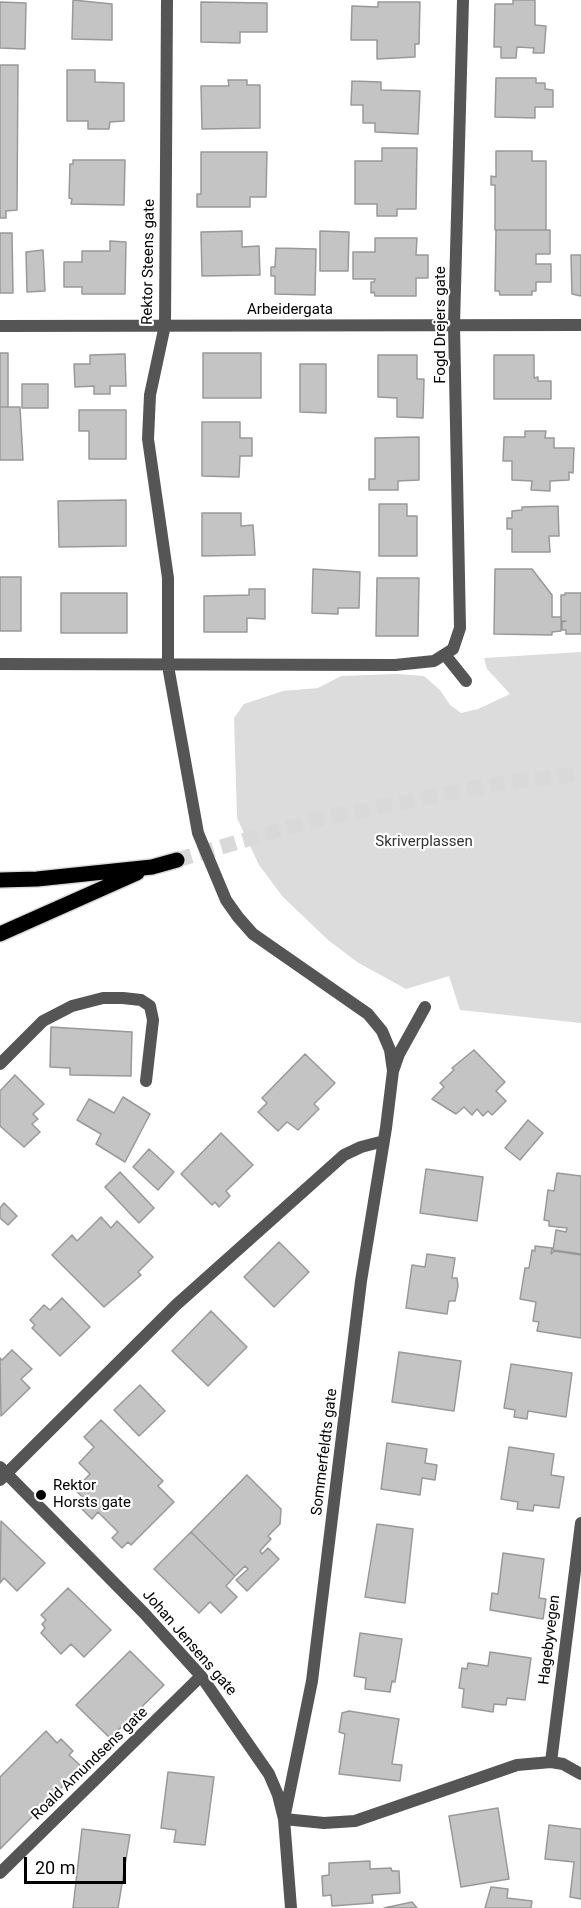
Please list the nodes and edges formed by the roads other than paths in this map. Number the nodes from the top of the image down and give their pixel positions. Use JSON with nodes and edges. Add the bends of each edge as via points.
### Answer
{"nodes":[{"id":1,"x":167,"y":0,"type":"edge"},
{"id":2,"x":463,"y":0,"type":"edge"},
{"id":3,"x":454,"y":324,"type":"junction"},
{"id":4,"x":165,"y":325,"type":"junction"},
{"id":5,"x":581,"y":325,"type":"edge"},
{"id":6,"x":0,"y":326,"type":"edge"},
{"id":7,"x":449,"y":652,"type":"junction"},
{"id":8,"x":0,"y":664,"type":"edge"},
{"id":9,"x":168,"y":666,"type":"junction"},
{"id":10,"x":465,"y":681,"type":"dead end"},
{"id":11,"x":177,"y":860,"type":"tunnel mouth"},
{"id":12,"x":152,"y":867,"type":"junction"},
{"id":13,"x":0,"y":880,"type":"edge"},
{"id":14,"x":0,"y":934,"type":"edge"},
{"id":15,"x":425,"y":1007,"type":"dead end"},
{"id":16,"x":0,"y":1064,"type":"edge"},
{"id":17,"x":393,"y":1071,"type":"junction"},
{"id":18,"x":146,"y":1081,"type":"dead end"},
{"id":19,"x":384,"y":1141,"type":"junction"},
{"id":20,"x":2,"y":1473,"type":"edge"},
{"id":21,"x":581,"y":1522,"type":"edge"},
{"id":22,"x":201,"y":1676,"type":"junction"},
{"id":23,"x":551,"y":1762,"type":"junction"},
{"id":24,"x":581,"y":1774,"type":"edge"},
{"id":25,"x":284,"y":1819,"type":"junction"},
{"id":26,"x":0,"y":1873,"type":"edge"},
{"id":27,"x":291,"y":1908,"type":"edge"}],
"edges":[{"from":1,"to":4,"type":"street","name":"Rektor Steens gate"},
{"from":2,"to":3,"type":"street","name":"Fogd Drejers gate"},
{"from":3,"to":4,"type":"street","name":"Arbeidergata"},
{"from":3,"to":5,"type":"street","name":"Arbeidergata"},
{"from":3,"to":7,"type":"street","name":"Fogd Drejers gate","via":[[460,628]]},
{"from":4,"to":6,"type":"street","name":"Arbeidergata"},
{"from":4,"to":9,"type":"street","name":"Rektor Steens gate","via":[[150,394],[148,440],[168,578]]},
{"from":7,"to":9,"type":"street","via":[[434,661],[395,665]]},
{"from":7,"to":10,"type":"street"},
{"from":8,"to":9,"type":"street"},
{"from":9,"to":17,"type":"street","name":"Rektor Steens gate","via":[[198,833],[226,900],[253,934],[368,1014],[382,1031]]},
{"from":11,"to":12,"type":"main road"},
{"from":12,"to":13,"type":"main road"},
{"from":12,"to":14,"type":"main road"},
{"from":15,"to":17,"type":"street","name":"Sommerfeldts gate"},
{"from":16,"to":18,"type":"street","via":[[43,1021],[72,1006],[103,998],[141,1000],[150,1006],[153,1020]]},
{"from":17,"to":19,"type":"street","name":"Sommerfeldts gate"},
{"from":19,"to":20,"type":"street","via":[[344,1155],[176,1305]]},
{"from":19,"to":25,"type":"street","name":"Sommerfeldts gate","via":[[358,1304],[312,1681]]},
{"from":20,"to":22,"type":"street","name":"Johan Jensens gate","via":[[144,1613]]},
{"from":21,"to":23,"type":"street","name":"Hagebyvegen"},
{"from":22,"to":25,"type":"street","name":"Johan Jensens gate","via":[[268,1774]]},
{"from":22,"to":26,"type":"street","name":"Roald Amundsens gate"},
{"from":23,"to":24,"type":"street"},
{"from":23,"to":25,"type":"street","via":[[507,1768],[355,1821]]},
{"from":25,"to":27,"type":"street","name":"Sommerfeldts gate"}]}
